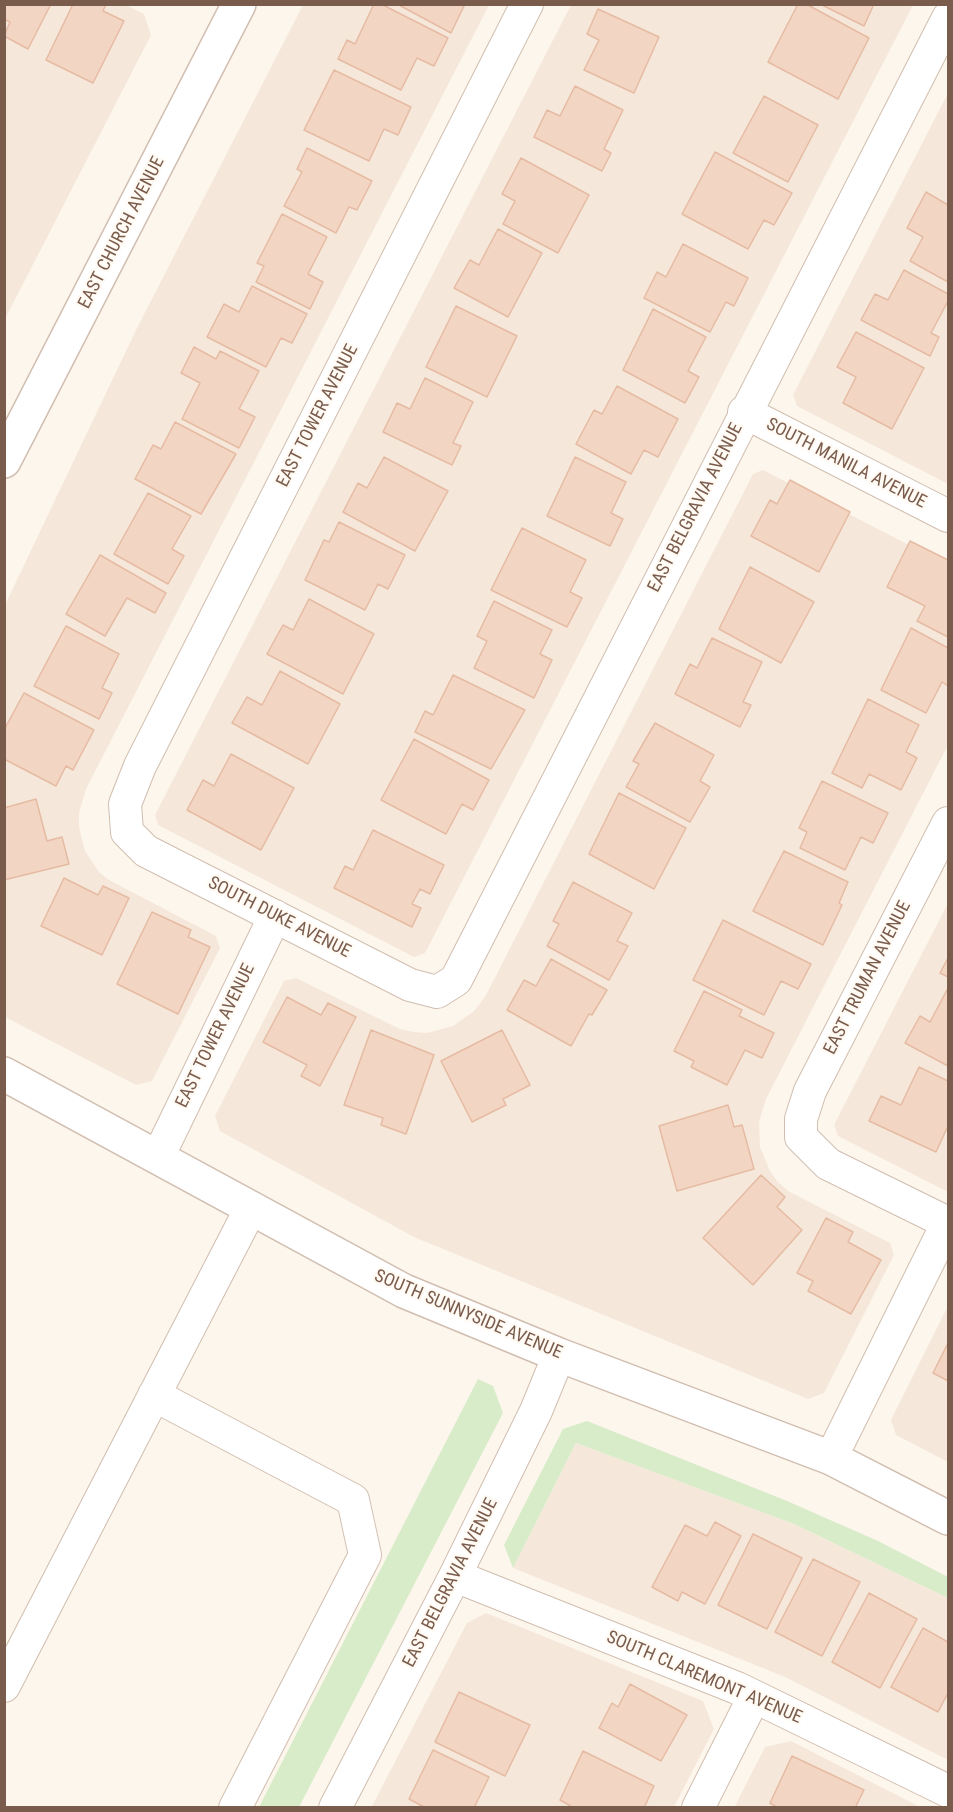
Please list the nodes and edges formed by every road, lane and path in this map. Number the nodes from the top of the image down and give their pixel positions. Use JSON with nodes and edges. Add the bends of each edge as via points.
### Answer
{"nodes":[{"id":1,"x":527,"y":4,"type":"edge"},
{"id":2,"x":233,"y":7,"type":"edge"},
{"id":3,"x":948,"y":18,"type":"edge"},
{"id":4,"x":744,"y":412,"type":"junction"},
{"id":5,"x":5,"y":459,"type":"edge"},
{"id":6,"x":948,"y":516,"type":"edge"},
{"id":7,"x":948,"y":823,"type":"edge"},
{"id":8,"x":127,"y":832,"type":"joint"},
{"id":9,"x":275,"y":915,"type":"junction"},
{"id":10,"x":438,"y":992,"type":"joint"},
{"id":11,"x":4,"y":1074,"type":"edge"},
{"id":12,"x":158,"y":1157,"type":"junction"},
{"id":13,"x":251,"y":1208,"type":"junction"},
{"id":14,"x":948,"y":1222,"type":"edge"},
{"id":15,"x":559,"y":1354,"type":"junction"},
{"id":16,"x":154,"y":1395,"type":"junction"},
{"id":17,"x":831,"y":1458,"type":"junction"},
{"id":18,"x":948,"y":1518,"type":"edge"},
{"id":19,"x":455,"y":1576,"type":"junction"},
{"id":20,"x":4,"y":1686,"type":"edge"},
{"id":21,"x":754,"y":1697,"type":"junction"},
{"id":22,"x":948,"y":1791,"type":"edge"},
{"id":23,"x":235,"y":1808,"type":"edge"},
{"id":24,"x":335,"y":1808,"type":"edge"},
{"id":25,"x":698,"y":1808,"type":"edge"}],
"edges":[{"from":1,"to":8,"type":"street","name":"EAST TOWER AVENUE","via":[[140,766],[125,804]]},
{"from":2,"to":5,"type":"street","name":"EAST CHURCH AVENUE"},
{"from":3,"to":4,"type":"street","name":"EAST BELGRAVIA AVENUE"},
{"from":4,"to":6,"type":"street","name":"SOUTH MANILA AVENUE"},
{"from":4,"to":10,"type":"street","name":"EAST BELGRAVIA AVENUE","via":[[456,980]]},
{"from":7,"to":14,"type":"street","name":"EAST TRUMAN AVENUE","via":[[810,1091],[801,1119],[801,1137],[828,1164]]},
{"from":8,"to":9,"type":"street","name":"SOUTH DUKE AVENUE","via":[[146,851]]},
{"from":9,"to":10,"type":"street","name":"SOUTH DUKE AVENUE","via":[[410,985]]},
{"from":9,"to":12,"type":"street","name":"EAST TOWER AVENUE"},
{"from":11,"to":12,"type":"street","name":"SOUTH SUNNYSIDE AVENUE"},
{"from":12,"to":13,"type":"street","name":"SOUTH SUNNYSIDE AVENUE"},
{"from":13,"to":15,"type":"street","name":"SOUTH SUNNYSIDE AVENUE","via":[[404,1291]]},
{"from":13,"to":16,"type":"street"},
{"from":14,"to":17,"type":"street"},
{"from":15,"to":17,"type":"street","name":"SOUTH SUNNYSIDE AVENUE"},
{"from":15,"to":19,"type":"street","name":"EAST BELGRAVIA AVENUE","via":[[536,1411]]},
{"from":16,"to":20,"type":"street"},
{"from":16,"to":23,"type":"street","via":[[353,1500],[365,1554]]},
{"from":17,"to":18,"type":"street","name":"SOUTH SUNNYSIDE AVENUE"},
{"from":19,"to":21,"type":"street","name":"SOUTH CLAREMONT AVENUE"},
{"from":19,"to":24,"type":"street","name":"EAST BELGRAVIA AVENUE"},
{"from":21,"to":22,"type":"street","name":"SOUTH CLAREMONT AVENUE"},
{"from":21,"to":25,"type":"street"}]}
